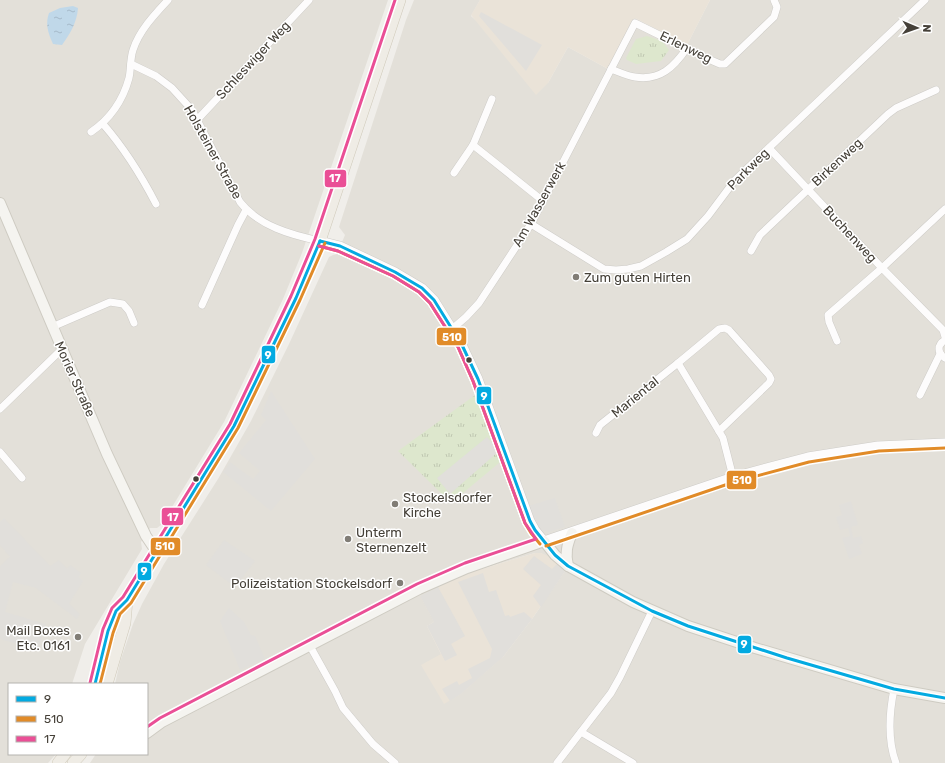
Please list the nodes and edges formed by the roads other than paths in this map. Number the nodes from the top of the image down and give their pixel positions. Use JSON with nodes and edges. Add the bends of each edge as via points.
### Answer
{"nodes":[{"id":1,"x":168,"y":0,"type":"edge"},
{"id":2,"x":309,"y":0,"type":"edge"},
{"id":3,"x":400,"y":0,"type":"edge"},
{"id":4,"x":774,"y":0,"type":"edge"},
{"id":5,"x":925,"y":0,"type":"edge"},
{"id":6,"x":635,"y":23,"type":"joint"},
{"id":7,"x":687,"y":48,"type":"junction"},
{"id":8,"x":131,"y":64,"type":"junction"},
{"id":9,"x":611,"y":69,"type":"junction"},
{"id":10,"x":936,"y":90,"type":"dead end"},
{"id":11,"x":492,"y":99,"type":"dead end"},
{"id":12,"x":197,"y":120,"type":"junction"},
{"id":13,"x":103,"y":124,"type":"junction"},
{"id":14,"x":92,"y":132,"type":"dead end"},
{"id":15,"x":473,"y":145,"type":"junction"},
{"id":16,"x":769,"y":148,"type":"junction"},
{"id":17,"x":454,"y":174,"type":"dead end"},
{"id":18,"x":808,"y":189,"type":"junction"},
{"id":19,"x":543,"y":201,"type":"junction"},
{"id":20,"x":0,"y":203,"type":"edge"},
{"id":21,"x":156,"y":204,"type":"dead end"},
{"id":22,"x":945,"y":209,"type":"edge"},
{"id":23,"x":246,"y":210,"type":"junction"},
{"id":24,"x":532,"y":224,"type":"junction"},
{"id":25,"x":320,"y":241,"type":"junction"},
{"id":26,"x":751,"y":251,"type":"dead end"},
{"id":27,"x":882,"y":268,"type":"junction"},
{"id":28,"x":202,"y":305,"type":"dead end"},
{"id":29,"x":134,"y":323,"type":"dead end"},
{"id":30,"x":52,"y":326,"type":"junction"},
{"id":31,"x":452,"y":329,"type":"junction"},
{"id":32,"x":945,"y":339,"type":"edge"},
{"id":33,"x":837,"y":341,"type":"dead end"},
{"id":34,"x":62,"y":349,"type":"junction"},
{"id":35,"x":942,"y":356,"type":"edge"},
{"id":36,"x":678,"y":363,"type":"junction"},
{"id":37,"x":920,"y":395,"type":"dead end"},
{"id":38,"x":0,"y":409,"type":"edge"},
{"id":39,"x":719,"y":431,"type":"junction"},
{"id":40,"x":596,"y":433,"type":"dead end"},
{"id":41,"x":945,"y":443,"type":"edge"},
{"id":42,"x":0,"y":452,"type":"edge"},
{"id":43,"x":733,"y":477,"type":"junction"},
{"id":44,"x":22,"y":478,"type":"dead end"},
{"id":45,"x":572,"y":533,"type":"junction"},
{"id":46,"x":544,"y":541,"type":"junction"},
{"id":47,"x":156,"y":551,"type":"junction"},
{"id":48,"x":568,"y":566,"type":"junction"},
{"id":49,"x":127,"y":600,"type":"junction"},
{"id":50,"x":652,"y":611,"type":"junction"},
{"id":51,"x":310,"y":646,"type":"junction"},
{"id":52,"x":94,"y":683,"type":"edge"},
{"id":53,"x":107,"y":683,"type":"edge"},
{"id":54,"x":894,"y":689,"type":"junction"},
{"id":55,"x":945,"y":698,"type":"edge"},
{"id":56,"x":162,"y":722,"type":"junction"},
{"id":57,"x":148,"y":726,"type":"edge"},
{"id":58,"x":148,"y":732,"type":"edge"},
{"id":59,"x":581,"y":732,"type":"junction"},
{"id":60,"x":64,"y":755,"type":"edge"},
{"id":61,"x":58,"y":763,"type":"edge"},
{"id":62,"x":395,"y":763,"type":"edge"},
{"id":63,"x":557,"y":763,"type":"edge"},
{"id":64,"x":633,"y":763,"type":"edge"},
{"id":65,"x":896,"y":763,"type":"edge"}],
"edges":[{"from":1,"to":8,"type":"street","via":[[139,35]]},
{"from":2,"to":12,"type":"street","name":"Schleswiger Weg"},
{"from":3,"to":25,"type":"main road"},
{"from":4,"to":7,"type":"street","name":"Erlenweg","via":[[777,7],[774,17],[725,64]]},
{"from":5,"to":16,"type":"street","name":"Parkweg"},
{"from":6,"to":7,"type":"street","name":"Erlenweg"},
{"from":6,"to":9,"type":"street","name":"Am Wasserwerk"},
{"from":7,"to":9,"type":"street","via":[[678,62],[659,75],[635,78]]},
{"from":8,"to":12,"type":"street","name":"Holsteiner Straße","via":[[156,76],[172,88],[192,110]]},
{"from":8,"to":13,"type":"street","via":[[121,101]]},
{"from":9,"to":19,"type":"street","name":"Am Wasserwerk"},
{"from":10,"to":18,"type":"street","name":"Birkenweg","via":[[888,114]]},
{"from":11,"to":15,"type":"street"},
{"from":12,"to":23,"type":"street","name":"Holsteiner Straße"},
{"from":13,"to":14,"type":"street"},
{"from":13,"to":21,"type":"street","via":[[132,162]]},
{"from":15,"to":17,"type":"street"},
{"from":15,"to":19,"type":"street"},
{"from":16,"to":18,"type":"street","name":"Buchenweg"},
{"from":16,"to":24,"type":"street","name":"Parkweg","via":[[735,180],[708,216],[687,238],[641,266],[622,270],[604,269]]},
{"from":18,"to":26,"type":"street","name":"Birkenweg","via":[[760,235]]},
{"from":18,"to":27,"type":"street","name":"Buchenweg"},
{"from":19,"to":24,"type":"street","name":"Am Wasserwerk"},
{"from":20,"to":30,"type":"main road","name":"Morier Straße"},
{"from":22,"to":27,"type":"street","name":"Buchenweg"},
{"from":23,"to":25,"type":"street","name":"Holsteiner Straße","via":[[265,223]]},
{"from":23,"to":28,"type":"street"},
{"from":24,"to":31,"type":"street","name":"Am Wasserwerk","via":[[479,303]]},
{"from":25,"to":31,"type":"street","via":[[354,252],[422,288],[434,300]]},
{"from":25,"to":47,"type":"main road","via":[[294,303],[238,420]]},
{"from":27,"to":32,"type":"street","via":[[943,330]]},
{"from":27,"to":33,"type":"street","name":"Buchenweg","via":[[828,315]]},
{"from":29,"to":30,"type":"street","via":[[123,304],[110,302]]},
{"from":30,"to":34,"type":"main road","name":"Morier Straße"},
{"from":31,"to":46,"type":"street","via":[[482,387],[530,522]]},
{"from":32,"to":35,"type":"street","via":[[939,348]]},
{"from":34,"to":38,"type":"street"},
{"from":34,"to":47,"type":"main road","name":"Morier Straße","via":[[107,454],[146,536]]},
{"from":35,"to":37,"type":"street"},
{"from":36,"to":39,"type":"street"},
{"from":36,"to":39,"type":"street","name":"Mariental","via":[[719,329],[725,328],[771,379]]},
{"from":36,"to":40,"type":"street","name":"Mariental","via":[[600,425]]},
{"from":39,"to":43,"type":"street"},
{"from":41,"to":43,"type":"street","via":[[848,450],[808,457]]},
{"from":42,"to":44,"type":"street"},
{"from":43,"to":45,"type":"street"},
{"from":45,"to":46,"type":"street"},
{"from":45,"to":48,"type":"main road","via":[[566,547]]},
{"from":46,"to":48,"type":"main road"},
{"from":46,"to":51,"type":"main road","via":[[466,568]]},
{"from":47,"to":49,"type":"main road"},
{"from":48,"to":50,"type":"main road"},
{"from":49,"to":52,"type":"main road","via":[[116,611],[108,631]]},
{"from":49,"to":53,"type":"main road","via":[[125,623]]},
{"from":50,"to":54,"type":"main road","via":[[755,648]]},
{"from":50,"to":59,"type":"street","via":[[611,693]]},
{"from":51,"to":56,"type":"main road"},
{"from":51,"to":62,"type":"street","via":[[343,708],[373,744]]},
{"from":54,"to":55,"type":"main road"},
{"from":54,"to":65,"type":"street","via":[[889,726]]},
{"from":56,"to":57,"type":"main road"},
{"from":56,"to":58,"type":"main road"},
{"from":59,"to":63,"type":"street"},
{"from":59,"to":64,"type":"street"},
{"from":60,"to":61,"type":"main road"}]}
